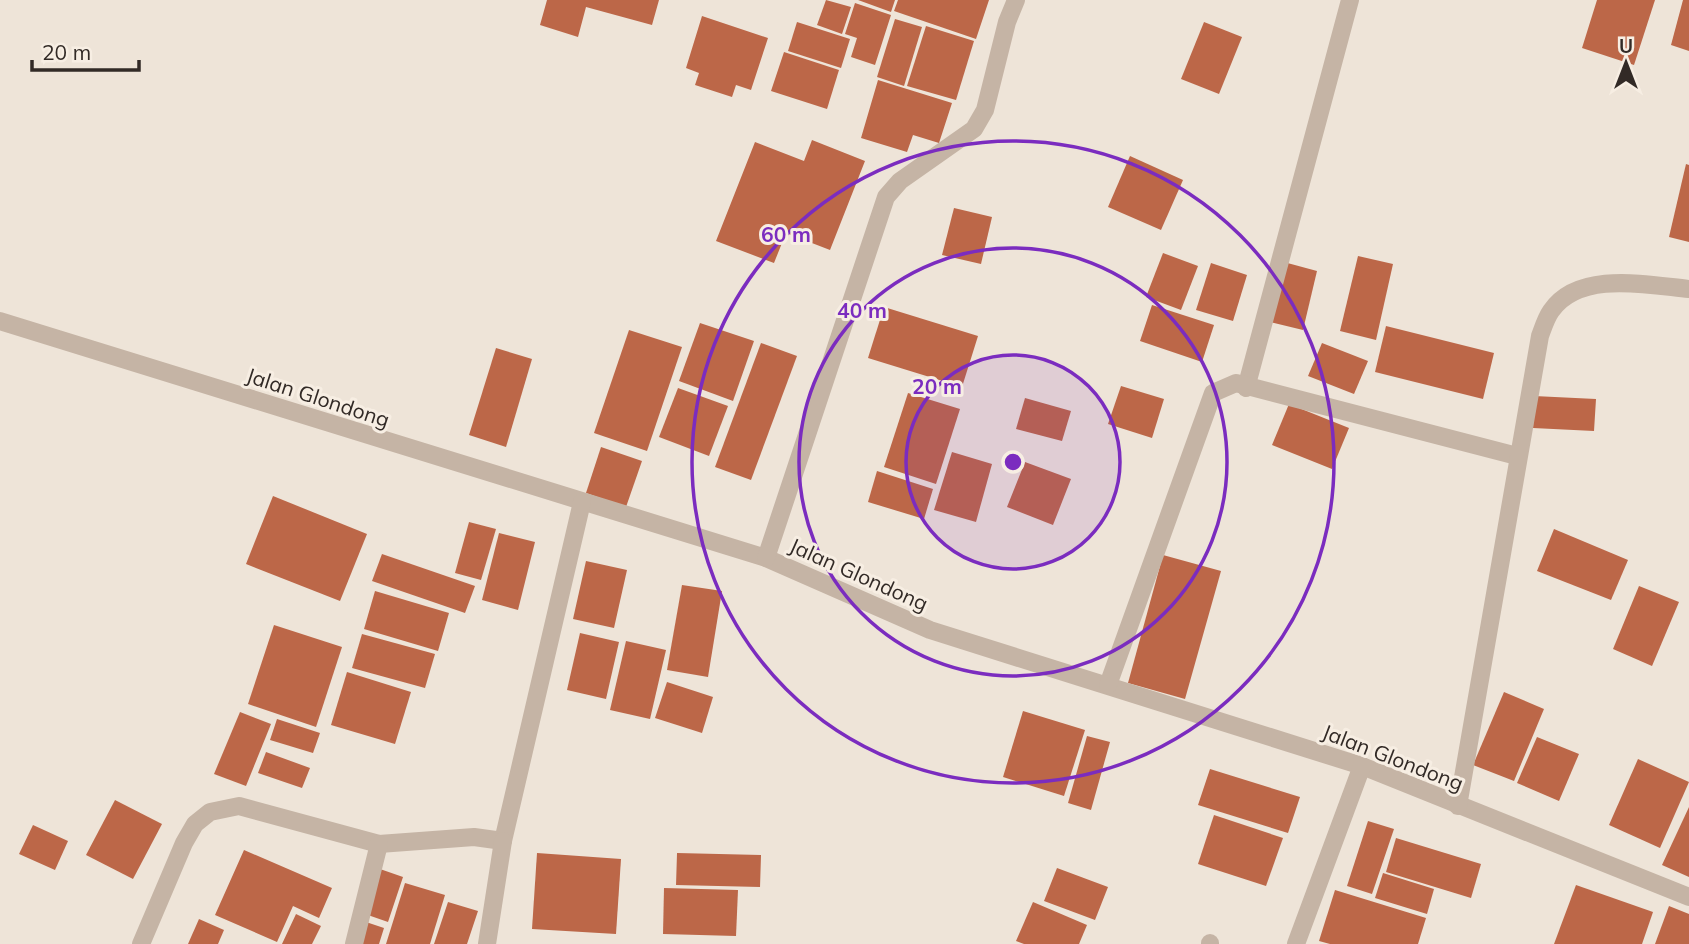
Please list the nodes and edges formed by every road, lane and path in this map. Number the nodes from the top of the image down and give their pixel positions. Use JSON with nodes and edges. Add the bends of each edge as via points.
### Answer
{"nodes":[{"id":1,"x":1016,"y":0,"type":"edge"},
{"id":2,"x":1350,"y":0,"type":"edge"},
{"id":3,"x":1689,"y":289,"type":"edge"},
{"id":4,"x":0,"y":321,"type":"edge"},
{"id":5,"x":1246,"y":388,"type":"junction"},
{"id":6,"x":1517,"y":456,"type":"junction"},
{"id":7,"x":582,"y":502,"type":"junction"},
{"id":8,"x":766,"y":558,"type":"junction"},
{"id":9,"x":1108,"y":685,"type":"junction"},
{"id":10,"x":1362,"y":766,"type":"junction"},
{"id":11,"x":1458,"y":806,"type":"junction"},
{"id":12,"x":503,"y":841,"type":"junction"},
{"id":13,"x":379,"y":844,"type":"junction"},
{"id":14,"x":1689,"y":897,"type":"edge"},
{"id":15,"x":141,"y":944,"type":"edge"},
{"id":16,"x":354,"y":944,"type":"edge"},
{"id":17,"x":486,"y":944,"type":"edge"},
{"id":18,"x":1296,"y":944,"type":"edge"}],
"edges":[{"from":1,"to":8,"type":"street","via":[[985,110],[974,129],[900,181],[886,197]]},
{"from":2,"to":5,"type":"street"},
{"from":3,"to":6,"type":"street","via":[[1602,285],[1574,292],[1552,310],[1540,336]]},
{"from":4,"to":7,"type":"street","name":"Jalan Glondong"},
{"from":5,"to":6,"type":"street"},
{"from":5,"to":9,"type":"street","via":[[1236,383],[1213,393]]},
{"from":6,"to":11,"type":"street"},
{"from":7,"to":8,"type":"street","name":"Jalan Glondong"},
{"from":7,"to":12,"type":"street"},
{"from":8,"to":9,"type":"street","name":"Jalan Glondong","via":[[930,630]]},
{"from":9,"to":10,"type":"street","name":"Jalan Glondong"},
{"from":10,"to":11,"type":"street","name":"Jalan Glondong"},
{"from":10,"to":18,"type":"street"},
{"from":11,"to":14,"type":"street","name":"Jalan Glondong"},
{"from":12,"to":13,"type":"street","via":[[474,837]]},
{"from":12,"to":17,"type":"street"},
{"from":13,"to":15,"type":"street","via":[[239,806],[210,812],[195,824],[184,843]]},
{"from":13,"to":16,"type":"street"}]}
